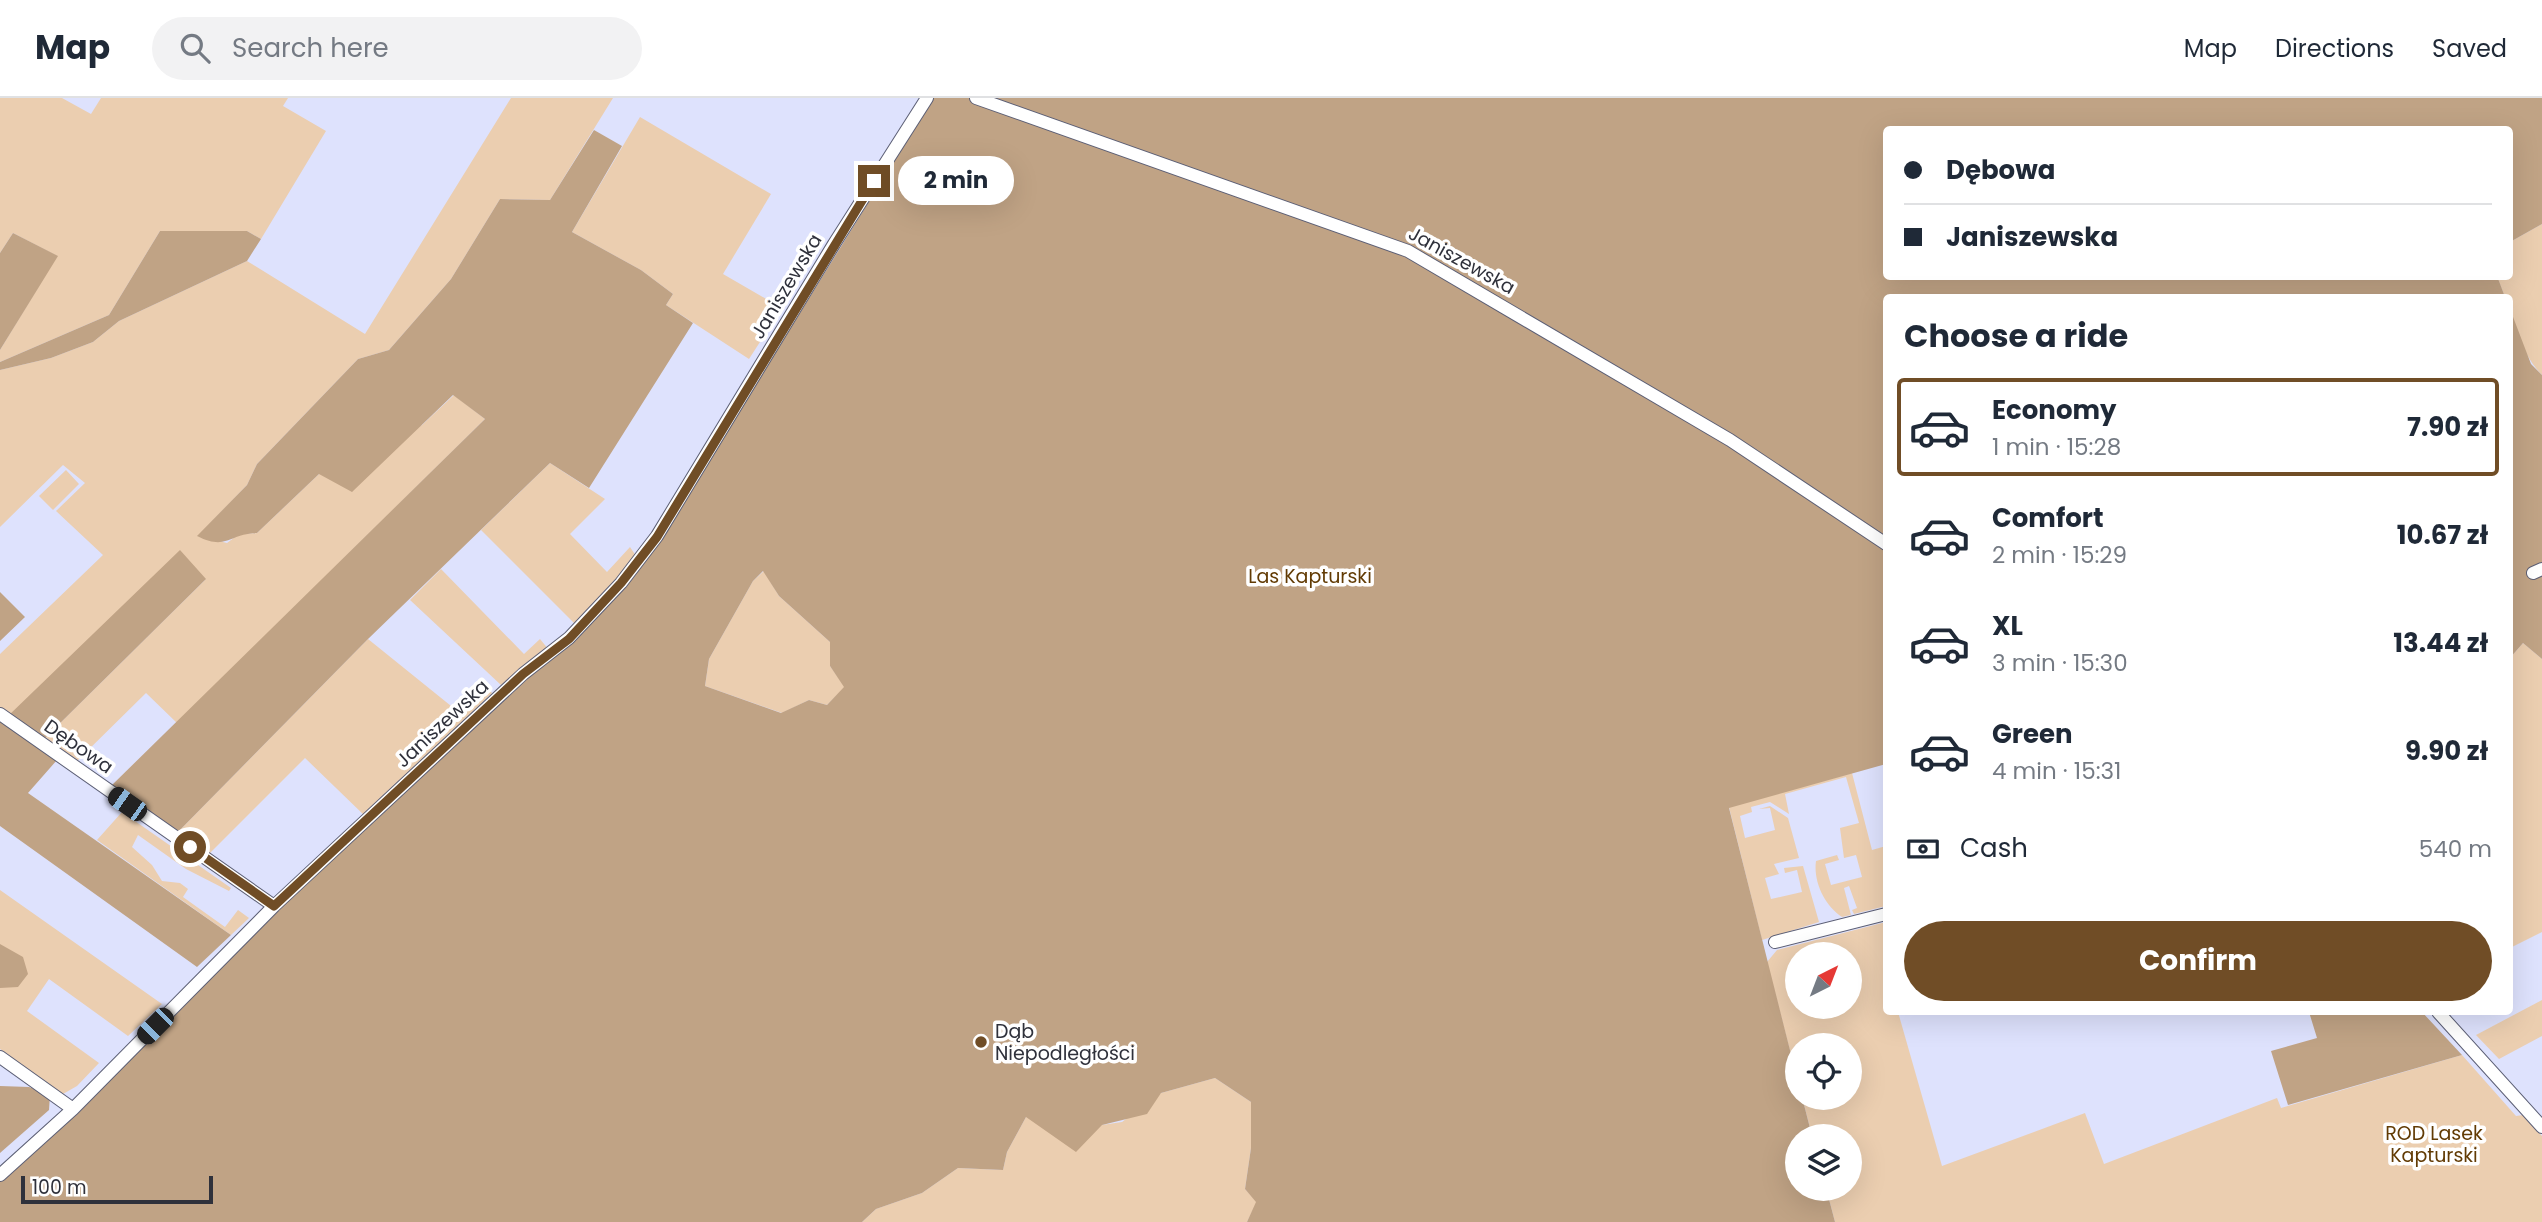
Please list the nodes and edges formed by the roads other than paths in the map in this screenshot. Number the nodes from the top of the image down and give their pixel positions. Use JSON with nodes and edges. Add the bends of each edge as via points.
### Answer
{"nodes":[{"id":1,"x":927,"y":98,"type":"edge"},
{"id":2,"x":976,"y":98,"type":"edge"},
{"id":3,"x":1883,"y":542,"type":"edge"},
{"id":4,"x":0,"y":714,"type":"edge"},
{"id":5,"x":274,"y":906,"type":"junction"},
{"id":6,"x":1883,"y":915,"type":"edge"},
{"id":7,"x":1775,"y":942,"type":"dead end"},
{"id":8,"x":2441,"y":1015,"type":"edge"},
{"id":9,"x":0,"y":1057,"type":"edge"},
{"id":10,"x":73,"y":1109,"type":"junction"},
{"id":11,"x":2542,"y":1126,"type":"edge"},
{"id":12,"x":0,"y":1175,"type":"edge"}],
"edges":[{"from":1,"to":5,"type":"street","name":"Janiszewska","via":[[638,563],[569,639],[523,674]]},
{"from":2,"to":3,"type":"street","name":"Janiszewska","via":[[1408,251],[1730,440]]},
{"from":4,"to":5,"type":"street","name":"Dębowa"},
{"from":5,"to":10,"type":"street","name":"Janiszewska"},
{"from":6,"to":7,"type":"street"},
{"from":8,"to":11,"type":"street"},
{"from":9,"to":10,"type":"street"},
{"from":10,"to":12,"type":"street","name":"Janiszewska"}]}
